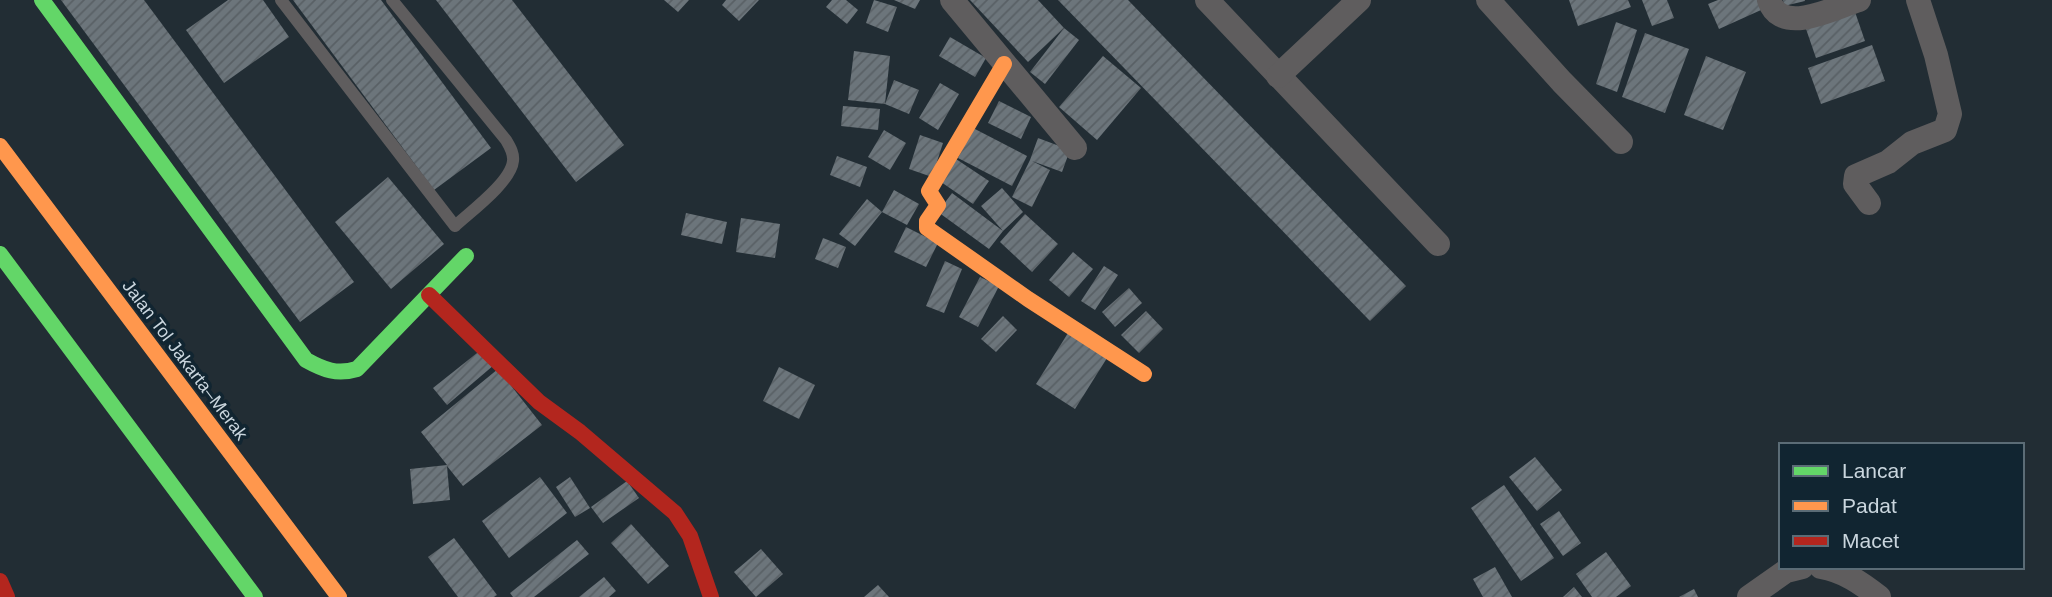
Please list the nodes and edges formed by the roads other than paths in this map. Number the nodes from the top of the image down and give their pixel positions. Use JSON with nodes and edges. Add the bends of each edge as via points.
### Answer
{"nodes":[{"id":1,"x":42,"y":0,"type":"edge"},
{"id":2,"x":281,"y":0,"type":"edge"},
{"id":3,"x":392,"y":0,"type":"edge"},
{"id":4,"x":952,"y":0,"type":"edge"},
{"id":5,"x":1207,"y":0,"type":"edge"},
{"id":6,"x":1359,"y":0,"type":"edge"},
{"id":7,"x":1488,"y":0,"type":"edge"},
{"id":8,"x":1769,"y":0,"type":"edge"},
{"id":9,"x":1859,"y":0,"type":"edge"},
{"id":10,"x":1918,"y":0,"type":"edge"},
{"id":11,"x":1004,"y":64,"type":"junction"},
{"id":12,"x":1278,"y":76,"type":"junction"},
{"id":13,"x":1621,"y":142,"type":"dead end"},
{"id":14,"x":0,"y":146,"type":"edge"},
{"id":15,"x":1075,"y":148,"type":"dead end"},
{"id":16,"x":1869,"y":203,"type":"dead end"},
{"id":17,"x":1438,"y":244,"type":"dead end"},
{"id":18,"x":0,"y":254,"type":"edge"},
{"id":19,"x":466,"y":256,"type":"dead end"},
{"id":20,"x":429,"y":295,"type":"junction"},
{"id":21,"x":1144,"y":374,"type":"dead end"},
{"id":22,"x":1794,"y":569,"type":"edge"},
{"id":23,"x":1834,"y":569,"type":"edge"},
{"id":24,"x":0,"y":581,"type":"edge"},
{"id":25,"x":7,"y":597,"type":"edge"},
{"id":26,"x":255,"y":597,"type":"edge"},
{"id":27,"x":339,"y":597,"type":"edge"},
{"id":28,"x":711,"y":597,"type":"edge"},
{"id":29,"x":1749,"y":597,"type":"edge"},
{"id":30,"x":1879,"y":597,"type":"edge"}],
"edges":[{"from":1,"to":20,"type":"main road","via":[[306,360],[326,372],[342,374],[357,369]]},
{"from":2,"to":3,"type":"lane","via":[[455,226],[507,177],[512,151]]},
{"from":4,"to":11,"type":"street"},
{"from":5,"to":12,"type":"street"},
{"from":6,"to":12,"type":"street"},
{"from":7,"to":13,"type":"street"},
{"from":8,"to":9,"type":"street","via":[[1776,13],[1799,20]]},
{"from":10,"to":16,"type":"street","via":[[1950,114],[1945,130],[1912,143],[1888,162],[1856,176],[1855,184]]},
{"from":11,"to":15,"type":"street"},
{"from":11,"to":21,"type":"main road","via":[[929,191],[938,205],[927,228]]},
{"from":12,"to":17,"type":"street"},
{"from":14,"to":27,"type":"main road","name":"Jalan Tol Jakarta–Merak"},
{"from":18,"to":26,"type":"main road"},
{"from":19,"to":20,"type":"main road"},
{"from":20,"to":28,"type":"main road","via":[[539,402],[675,513],[690,536]]},
{"from":22,"to":29,"type":"street"},
{"from":23,"to":30,"type":"street"},
{"from":24,"to":25,"type":"main road"}]}
